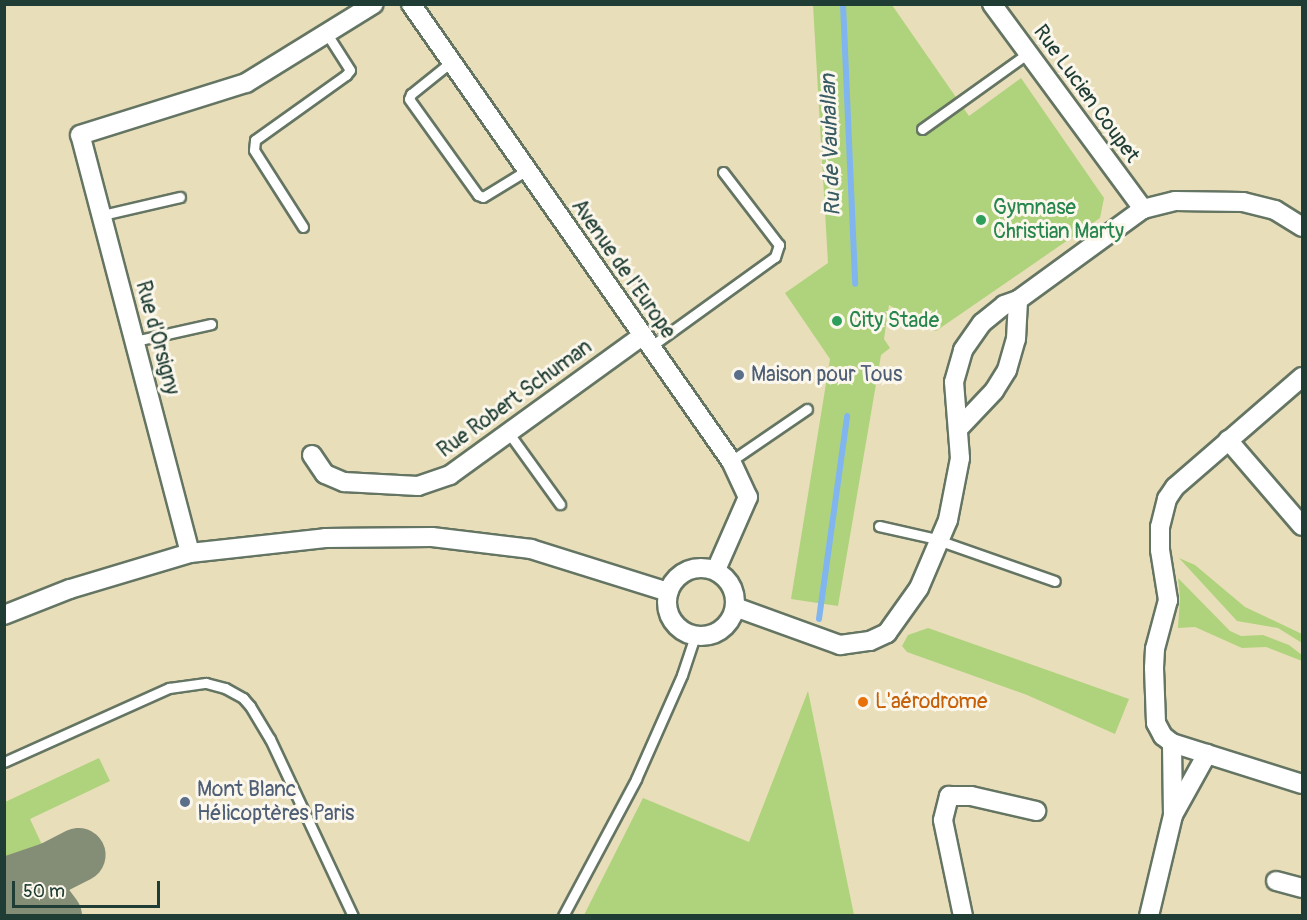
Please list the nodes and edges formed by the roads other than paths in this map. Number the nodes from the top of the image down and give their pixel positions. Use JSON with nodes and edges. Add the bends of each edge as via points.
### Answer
{"nodes":[{"id":1,"x":374,"y":4,"type":"edge"},
{"id":2,"x":411,"y":4,"type":"edge"},
{"id":3,"x":992,"y":4,"type":"edge"},
{"id":4,"x":327,"y":34,"type":"junction"},
{"id":5,"x":1028,"y":53,"type":"junction"},
{"id":6,"x":451,"y":62,"type":"junction"},
{"id":7,"x":921,"y":129,"type":"dead end"},
{"id":8,"x":527,"y":170,"type":"junction"},
{"id":9,"x":723,"y":172,"type":"dead end"},
{"id":10,"x":180,"y":197,"type":"dead end"},
{"id":11,"x":1143,"y":209,"type":"junction"},
{"id":12,"x":102,"y":215,"type":"junction"},
{"id":13,"x":303,"y":227,"type":"dead end"},
{"id":14,"x":1302,"y":227,"type":"edge"},
{"id":15,"x":1018,"y":300,"type":"junction"},
{"id":16,"x":211,"y":324,"type":"dead end"},
{"id":17,"x":135,"y":341,"type":"junction"},
{"id":18,"x":646,"y":342,"type":"junction"},
{"id":19,"x":1302,"y":377,"type":"edge"},
{"id":20,"x":807,"y":409,"type":"dead end"},
{"id":21,"x":959,"y":428,"type":"junction"},
{"id":22,"x":508,"y":432,"type":"junction"},
{"id":23,"x":1228,"y":440,"type":"junction"},
{"id":24,"x":312,"y":455,"type":"dead end"},
{"id":25,"x":731,"y":461,"type":"junction"},
{"id":26,"x":560,"y":504,"type":"dead end"},
{"id":27,"x":879,"y":526,"type":"dead end"},
{"id":28,"x":1302,"y":526,"type":"edge"},
{"id":29,"x":941,"y":541,"type":"junction"},
{"id":30,"x":190,"y":553,"type":"junction"},
{"id":31,"x":716,"y":570,"type":"junction"},
{"id":32,"x":1055,"y":580,"type":"dead end"},
{"id":33,"x":668,"y":592,"type":"junction"},
{"id":34,"x":735,"y":607,"type":"junction"},
{"id":35,"x":4,"y":615,"type":"edge"},
{"id":36,"x":695,"y":636,"type":"junction"},
{"id":37,"x":1172,"y":743,"type":"junction"},
{"id":38,"x":1207,"y":754,"type":"junction"},
{"id":39,"x":4,"y":762,"type":"edge"},
{"id":40,"x":1302,"y":784,"type":"edge"},
{"id":41,"x":1036,"y":811,"type":"dead end"},
{"id":42,"x":1173,"y":815,"type":"junction"},
{"id":43,"x":1276,"y":881,"type":"dead end"},
{"id":44,"x":1302,"y":888,"type":"edge"},
{"id":45,"x":352,"y":915,"type":"edge"},
{"id":46,"x":563,"y":915,"type":"edge"},
{"id":47,"x":963,"y":915,"type":"edge"},
{"id":48,"x":1149,"y":915,"type":"edge"}],
"edges":[{"from":1,"to":4,"type":"street"},
{"from":2,"to":6,"type":"street","name":"Avenue de l'Europe"},
{"from":3,"to":5,"type":"street","name":"Rue Lucien Coupet"},
{"from":4,"to":12,"type":"street","name":"Rue d'Orsigny","via":[[246,83],[80,135]]},
{"from":4,"to":13,"type":"lane","via":[[350,69],[346,75],[255,140],[254,150]]},
{"from":5,"to":7,"type":"lane"},
{"from":5,"to":11,"type":"street","name":"Rue Lucien Coupet"},
{"from":6,"to":8,"type":"street","name":"Avenue de l'Europe"},
{"from":6,"to":8,"type":"lane","via":[[411,94],[410,99],[478,195],[483,197]]},
{"from":8,"to":18,"type":"street","name":"Avenue de l'Europe"},
{"from":9,"to":18,"type":"lane","via":[[779,245],[775,257]]},
{"from":10,"to":12,"type":"lane"},
{"from":11,"to":14,"type":"street","via":[[1175,201],[1243,202],[1275,210]]},
{"from":11,"to":15,"type":"street"},
{"from":12,"to":17,"type":"street","name":"Rue d'Orsigny"},
{"from":15,"to":21,"type":"street","via":[[1016,339],[1007,370],[994,392]]},
{"from":15,"to":21,"type":"street","via":[[1004,305],[982,323],[963,350],[954,382]]},
{"from":16,"to":17,"type":"lane"},
{"from":17,"to":30,"type":"street","name":"Rue d'Orsigny"},
{"from":18,"to":22,"type":"street","name":"Rue Robert Schuman"},
{"from":18,"to":25,"type":"street","name":"Avenue de l'Europe"},
{"from":19,"to":23,"type":"street"},
{"from":20,"to":25,"type":"lane"},
{"from":21,"to":29,"type":"street","via":[[960,458]]},
{"from":22,"to":24,"type":"street","name":"Rue Robert Schuman","via":[[450,475],[418,486],[344,482],[325,474]]},
{"from":22,"to":26,"type":"lane"},
{"from":23,"to":28,"type":"street"},
{"from":23,"to":37,"type":"street","via":[[1175,487],[1167,499],[1160,527],[1168,600],[1155,649],[1156,723]]},
{"from":25,"to":31,"type":"street","name":"Avenue de l'Europe","via":[[748,497]]},
{"from":27,"to":29,"type":"lane"},
{"from":29,"to":32,"type":"lane"},
{"from":29,"to":34,"type":"street","via":[[905,610],[887,633],[870,641],[840,645]]},
{"from":30,"to":33,"type":"street","via":[[325,538],[432,537],[531,549]]},
{"from":30,"to":35,"type":"street","via":[[69,589]]},
{"from":31,"to":33,"type":"street","via":[[690,569],[673,582]]},
{"from":31,"to":34,"type":"street","via":[[732,588]]},
{"from":33,"to":36,"type":"street","via":[[669,614],[675,624]]},
{"from":34,"to":36,"type":"street","via":[[725,626],[716,633]]},
{"from":36,"to":46,"type":"lane","via":[[636,779]]},
{"from":37,"to":38,"type":"street"},
{"from":37,"to":42,"type":"street"},
{"from":38,"to":40,"type":"street"},
{"from":38,"to":42,"type":"street"},
{"from":39,"to":45,"type":"lane","via":[[169,688],[206,683],[225,688],[243,698],[270,739]]},
{"from":41,"to":47,"type":"street","via":[[971,796],[949,796],[943,820]]},
{"from":42,"to":48,"type":"street"},
{"from":43,"to":44,"type":"street"}]}
